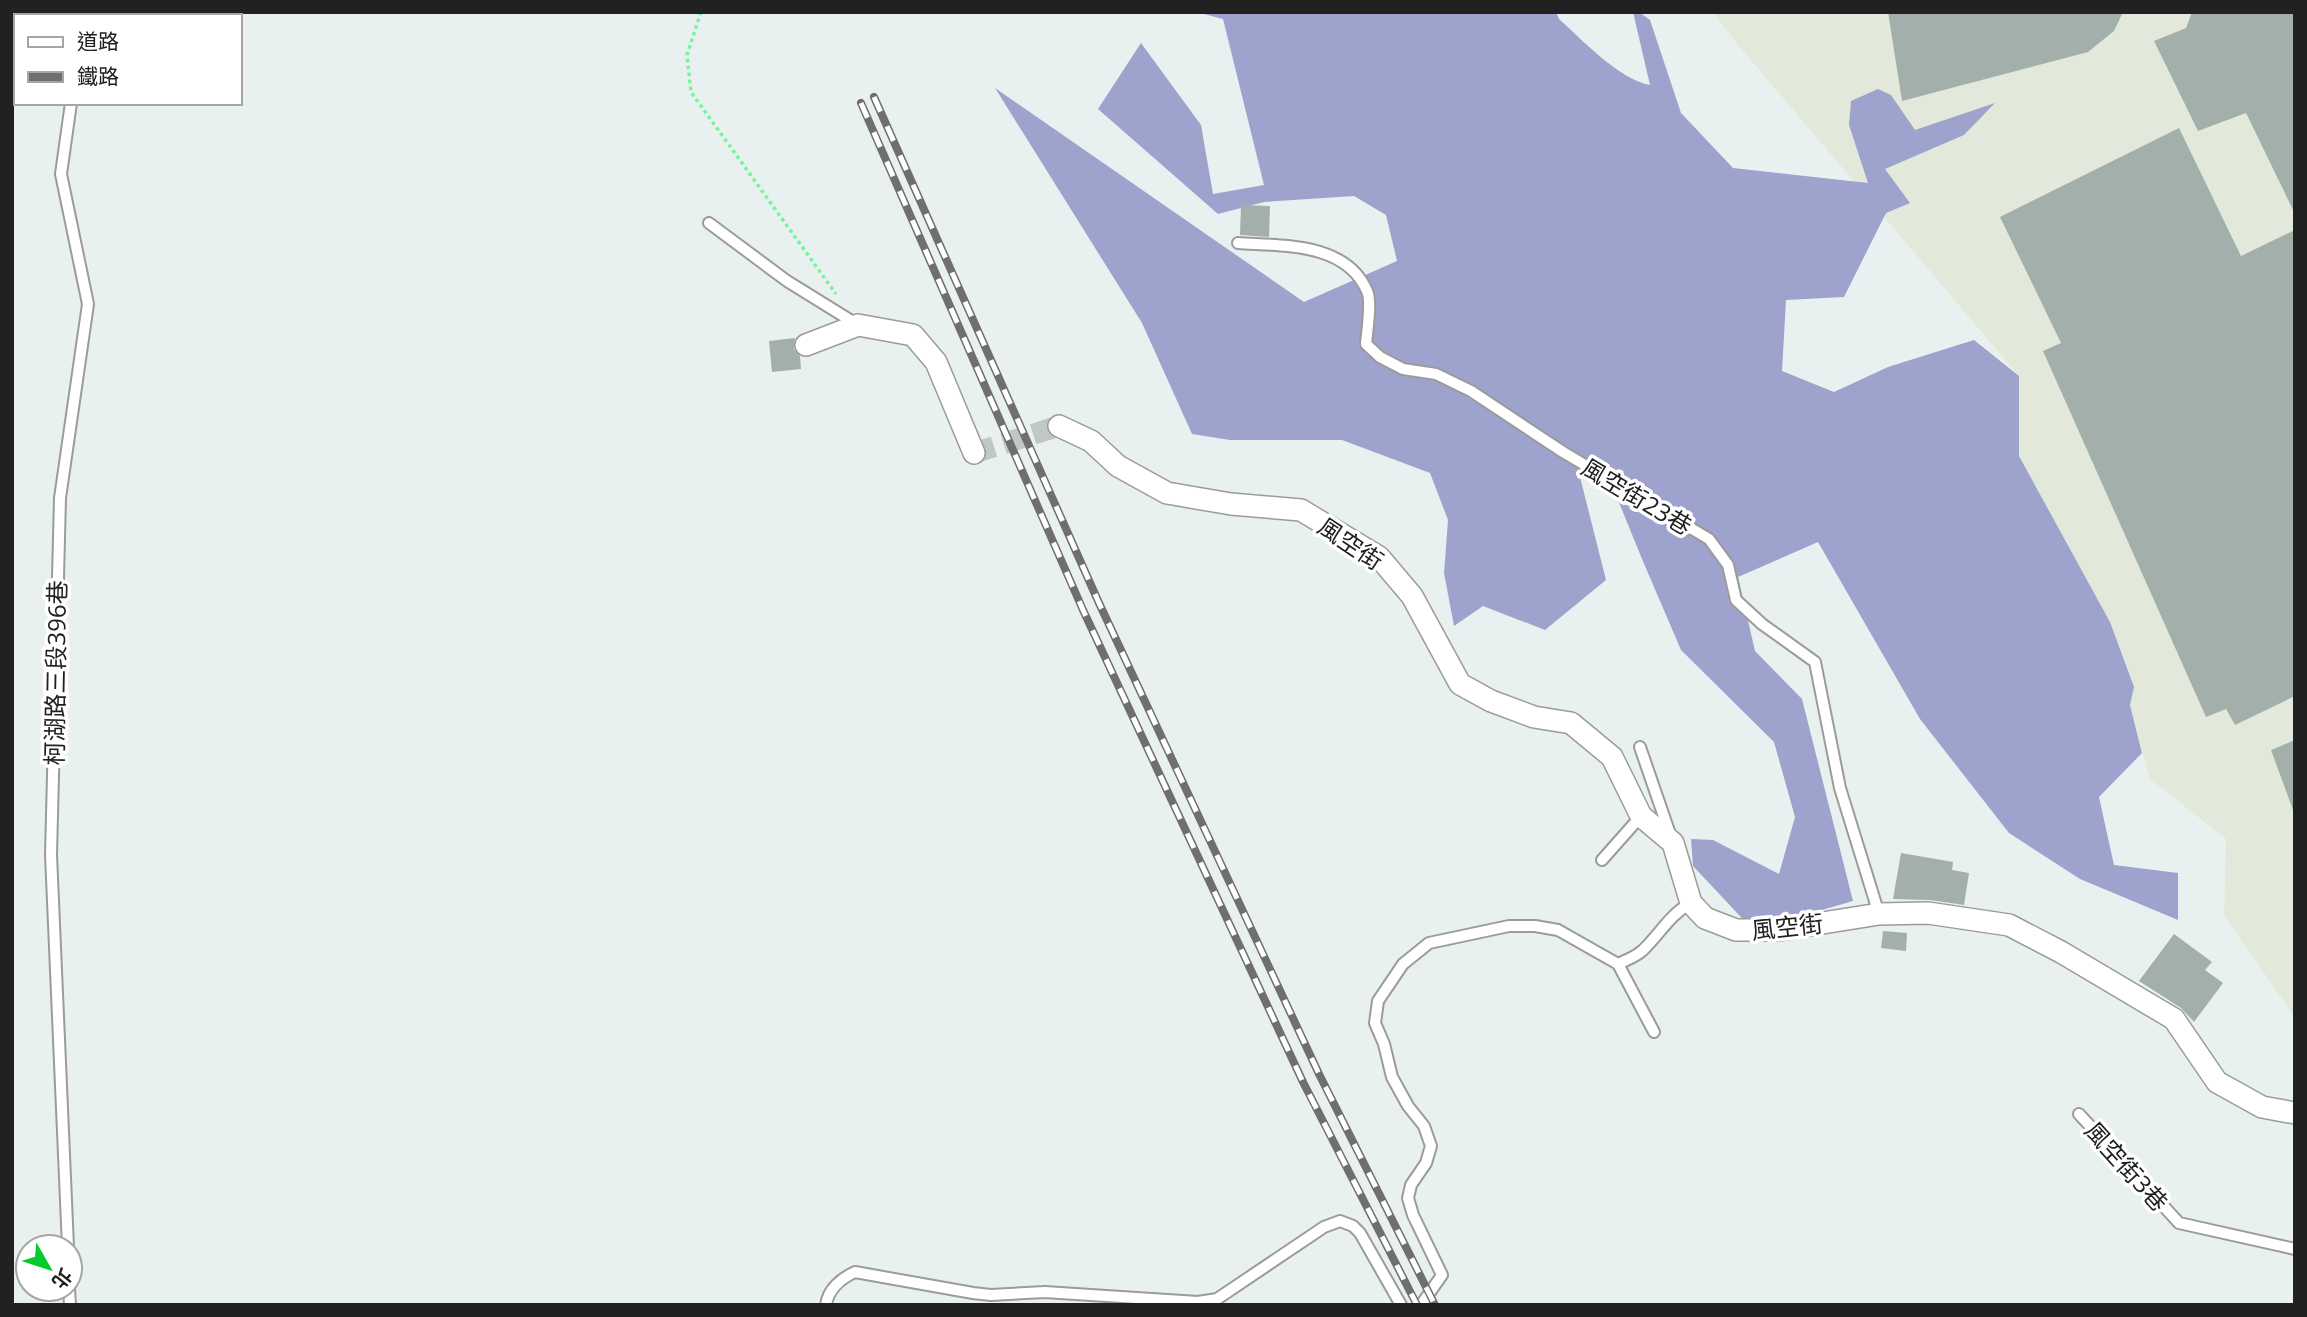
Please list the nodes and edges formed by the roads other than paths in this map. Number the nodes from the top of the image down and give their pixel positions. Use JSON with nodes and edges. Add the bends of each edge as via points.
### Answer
{"nodes":[{"id":1,"x":71,"y":105,"type":"edge"},
{"id":2,"x":709,"y":223,"type":"dead end"},
{"id":3,"x":1238,"y":243,"type":"dead end"},
{"id":4,"x":858,"y":325,"type":"junction"},
{"id":5,"x":806,"y":345,"type":"dead end"},
{"id":6,"x":1059,"y":426,"type":"tunnel mouth"},
{"id":7,"x":974,"y":453,"type":"dead end"},
{"id":8,"x":1640,"y":747,"type":"dead end"},
{"id":9,"x":1642,"y":816,"type":"junction"},
{"id":10,"x":1673,"y":843,"type":"junction"},
{"id":11,"x":1602,"y":860,"type":"dead end"},
{"id":12,"x":1691,"y":903,"type":"junction"},
{"id":13,"x":1879,"y":914,"type":"junction"},
{"id":14,"x":1618,"y":964,"type":"junction"},
{"id":15,"x":1654,"y":1032,"type":"dead end"},
{"id":16,"x":2295,"y":1112,"type":"edge"},
{"id":17,"x":2079,"y":1114,"type":"dead end"},
{"id":18,"x":67,"y":1233,"type":"edge"},
{"id":19,"x":2295,"y":1249,"type":"edge"},
{"id":20,"x":826,"y":1305,"type":"edge"},
{"id":21,"x":1401,"y":1305,"type":"edge"},
{"id":22,"x":1421,"y":1305,"type":"edge"}],
"edges":[{"from":1,"to":18,"type":"lane","name":"柯湖路三段396巷","via":[[61,174],[88,304],[60,498],[51,855]]},
{"from":2,"to":4,"type":"lane","via":[[787,281]]},
{"from":3,"to":13,"type":"lane","name":"風空街23巷","via":[[1329,254],[1354,271],[1369,293],[1366,344],[1380,357],[1403,369],[1436,374],[1471,391],[1563,452],[1709,538],[1728,565],[1736,600],[1815,662],[1840,788]]},
{"from":4,"to":5,"type":"street"},
{"from":4,"to":7,"type":"street","via":[[913,335],[939,370]]},
{"from":6,"to":9,"type":"street","name":"風空街","via":[[1091,441],[1118,466],[1167,493],[1301,510],[1379,557],[1412,596],[1460,684],[1534,717],[1571,723],[1612,757]]},
{"from":8,"to":10,"type":"lane"},
{"from":9,"to":10,"type":"street","name":"風空街"},
{"from":9,"to":11,"type":"lane"},
{"from":10,"to":12,"type":"street"},
{"from":12,"to":13,"type":"street","name":"風空街","via":[[1705,918],[1736,930],[1779,930]]},
{"from":12,"to":14,"type":"lane","via":[[1678,910],[1642,952]]},
{"from":13,"to":16,"type":"street","name":"風空街","via":[[1928,913],[2009,925],[2174,1019],[2217,1082],[2262,1107]]},
{"from":14,"to":15,"type":"lane"},
{"from":14,"to":22,"type":"lane","via":[[1558,930],[1509,926],[1429,943],[1403,964],[1378,1001],[1375,1023],[1392,1077],[1424,1126],[1431,1146],[1408,1198],[1442,1275]]},
{"from":17,"to":19,"type":"lane","name":"風空街3巷","via":[[2179,1223]]},
{"from":20,"to":21,"type":"lane","via":[[842,1279],[855,1272],[991,1295],[1045,1292],[1198,1303],[1217,1299],[1324,1227],[1340,1221],[1360,1233]]}]}
